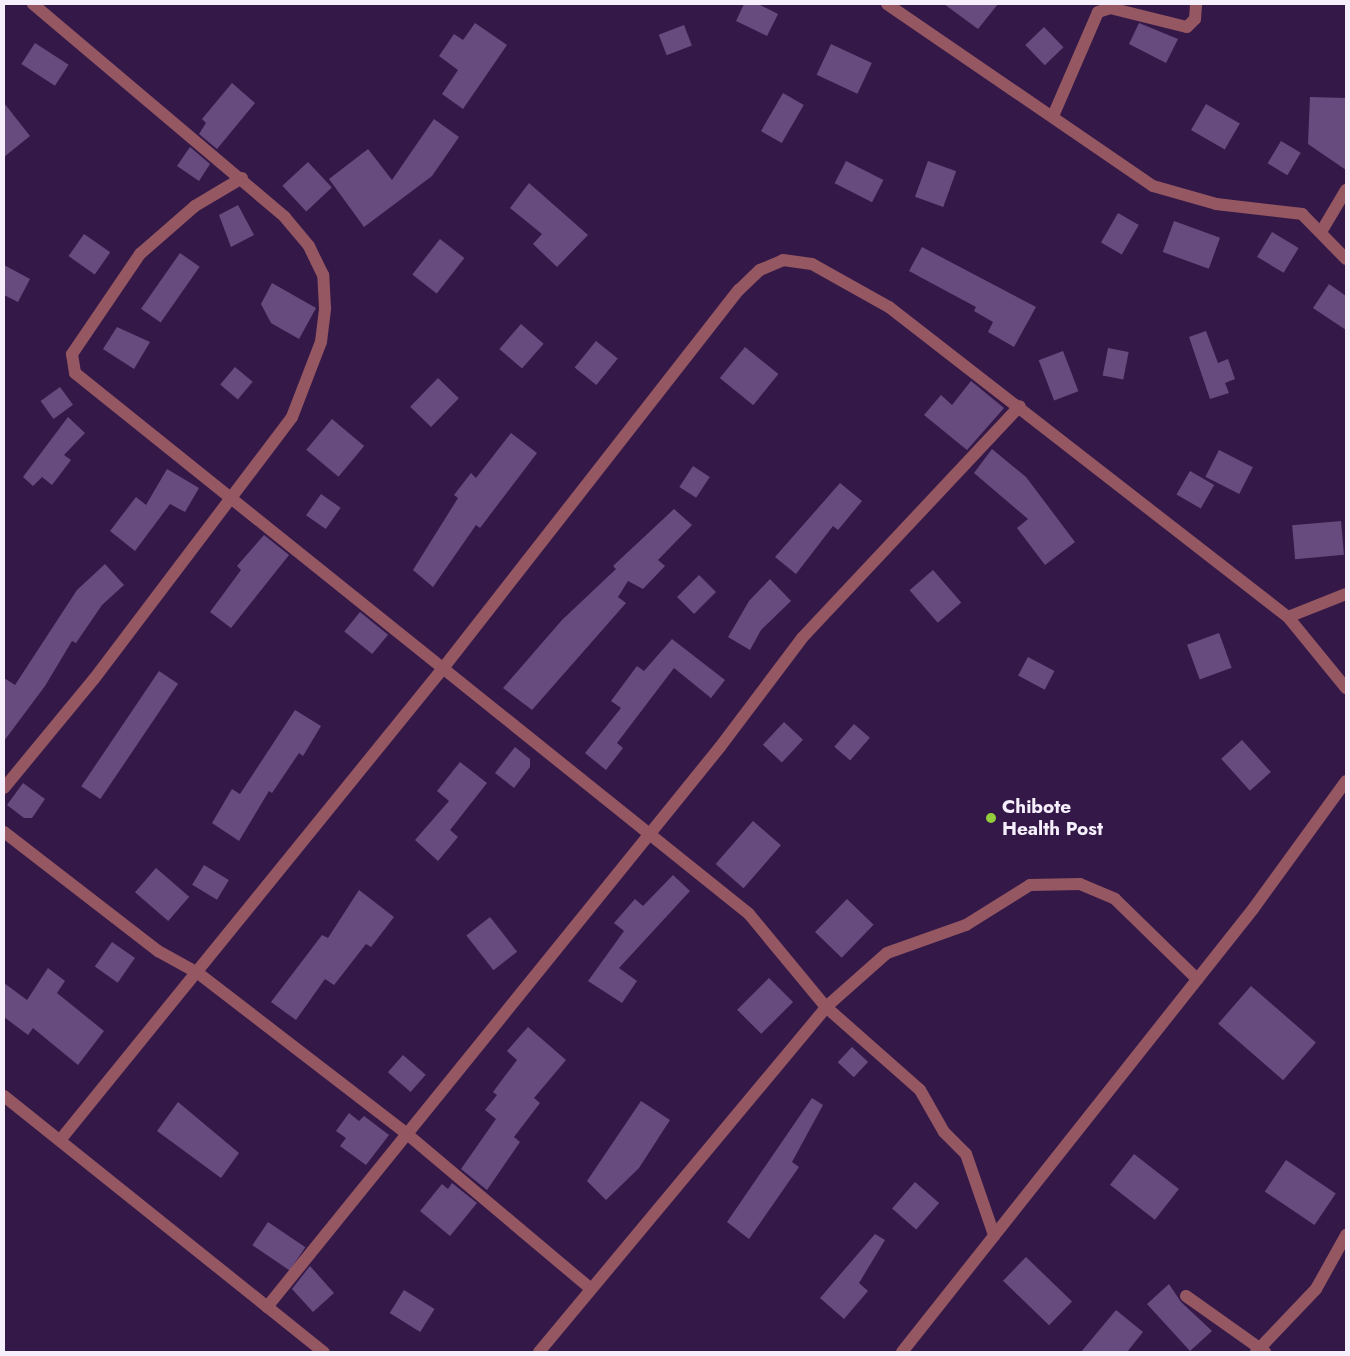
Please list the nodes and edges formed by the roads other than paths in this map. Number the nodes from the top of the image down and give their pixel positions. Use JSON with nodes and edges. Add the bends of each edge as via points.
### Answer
{"nodes":[{"id":1,"x":33,"y":4,"type":"edge"},
{"id":2,"x":887,"y":4,"type":"edge"},
{"id":3,"x":1196,"y":4,"type":"edge"},
{"id":4,"x":1053,"y":116,"type":"junction"},
{"id":5,"x":242,"y":178,"type":"junction"},
{"id":6,"x":1346,"y":190,"type":"edge"},
{"id":7,"x":1321,"y":232,"type":"junction"},
{"id":8,"x":1346,"y":259,"type":"edge"},
{"id":9,"x":1020,"y":406,"type":"junction"},
{"id":10,"x":233,"y":495,"type":"junction"},
{"id":11,"x":1346,"y":594,"type":"edge"},
{"id":12,"x":1288,"y":617,"type":"junction"},
{"id":13,"x":444,"y":667,"type":"junction"},
{"id":14,"x":1346,"y":688,"type":"edge"},
{"id":15,"x":1346,"y":781,"type":"edge"},
{"id":16,"x":4,"y":788,"type":"edge"},
{"id":17,"x":4,"y":832,"type":"edge"},
{"id":18,"x":651,"y":834,"type":"junction"},
{"id":19,"x":198,"y":973,"type":"junction"},
{"id":20,"x":1197,"y":979,"type":"junction"},
{"id":21,"x":826,"y":1007,"type":"junction"},
{"id":22,"x":4,"y":1096,"type":"edge"},
{"id":23,"x":406,"y":1134,"type":"junction"},
{"id":24,"x":61,"y":1140,"type":"junction"},
{"id":25,"x":994,"y":1235,"type":"junction"},
{"id":26,"x":1346,"y":1235,"type":"edge"},
{"id":27,"x":590,"y":1288,"type":"junction"},
{"id":28,"x":1186,"y":1296,"type":"dead end"},
{"id":29,"x":267,"y":1307,"type":"junction"},
{"id":30,"x":1260,"y":1351,"type":"edge"},
{"id":31,"x":324,"y":1352,"type":"edge"},
{"id":32,"x":539,"y":1352,"type":"edge"},
{"id":33,"x":902,"y":1352,"type":"edge"}],
"edges":[{"from":1,"to":5,"type":"street","via":[[98,63]]},
{"from":2,"to":4,"type":"street"},
{"from":3,"to":4,"type":"street","via":[[1195,19],[1187,27],[1110,8],[1098,12]]},
{"from":4,"to":7,"type":"street","via":[[1153,186],[1230,206],[1292,211]]},
{"from":5,"to":10,"type":"street","via":[[309,246],[323,275],[326,308],[321,342],[292,417]]},
{"from":5,"to":10,"type":"street","via":[[195,206],[140,254],[87,327],[71,364],[83,381]]},
{"from":6,"to":7,"type":"street"},
{"from":7,"to":8,"type":"street"},
{"from":9,"to":12,"type":"street"},
{"from":9,"to":13,"type":"street","via":[[846,279],[812,264],[783,260],[760,270],[646,406]]},
{"from":9,"to":18,"type":"street","via":[[824,612]]},
{"from":10,"to":13,"type":"street"},
{"from":10,"to":16,"type":"street"},
{"from":11,"to":12,"type":"street"},
{"from":12,"to":14,"type":"street"},
{"from":13,"to":18,"type":"street"},
{"from":13,"to":19,"type":"street"},
{"from":15,"to":20,"type":"street"},
{"from":17,"to":19,"type":"street","via":[[158,951]]},
{"from":18,"to":21,"type":"street","via":[[768,932]]},
{"from":18,"to":23,"type":"street"},
{"from":19,"to":23,"type":"street"},
{"from":19,"to":24,"type":"street"},
{"from":20,"to":21,"type":"street","via":[[1115,899],[1080,884],[1047,884],[1012,893],[966,925],[887,954]]},
{"from":20,"to":25,"type":"street"},
{"from":21,"to":25,"type":"street","via":[[920,1090],[941,1128],[966,1154]]},
{"from":21,"to":27,"type":"street"},
{"from":22,"to":24,"type":"street"},
{"from":23,"to":27,"type":"street"},
{"from":23,"to":29,"type":"street"},
{"from":24,"to":29,"type":"street"},
{"from":25,"to":33,"type":"street"},
{"from":26,"to":30,"type":"street","via":[[1316,1289]]},
{"from":27,"to":32,"type":"street"},
{"from":28,"to":30,"type":"street"},
{"from":29,"to":31,"type":"street"}]}
